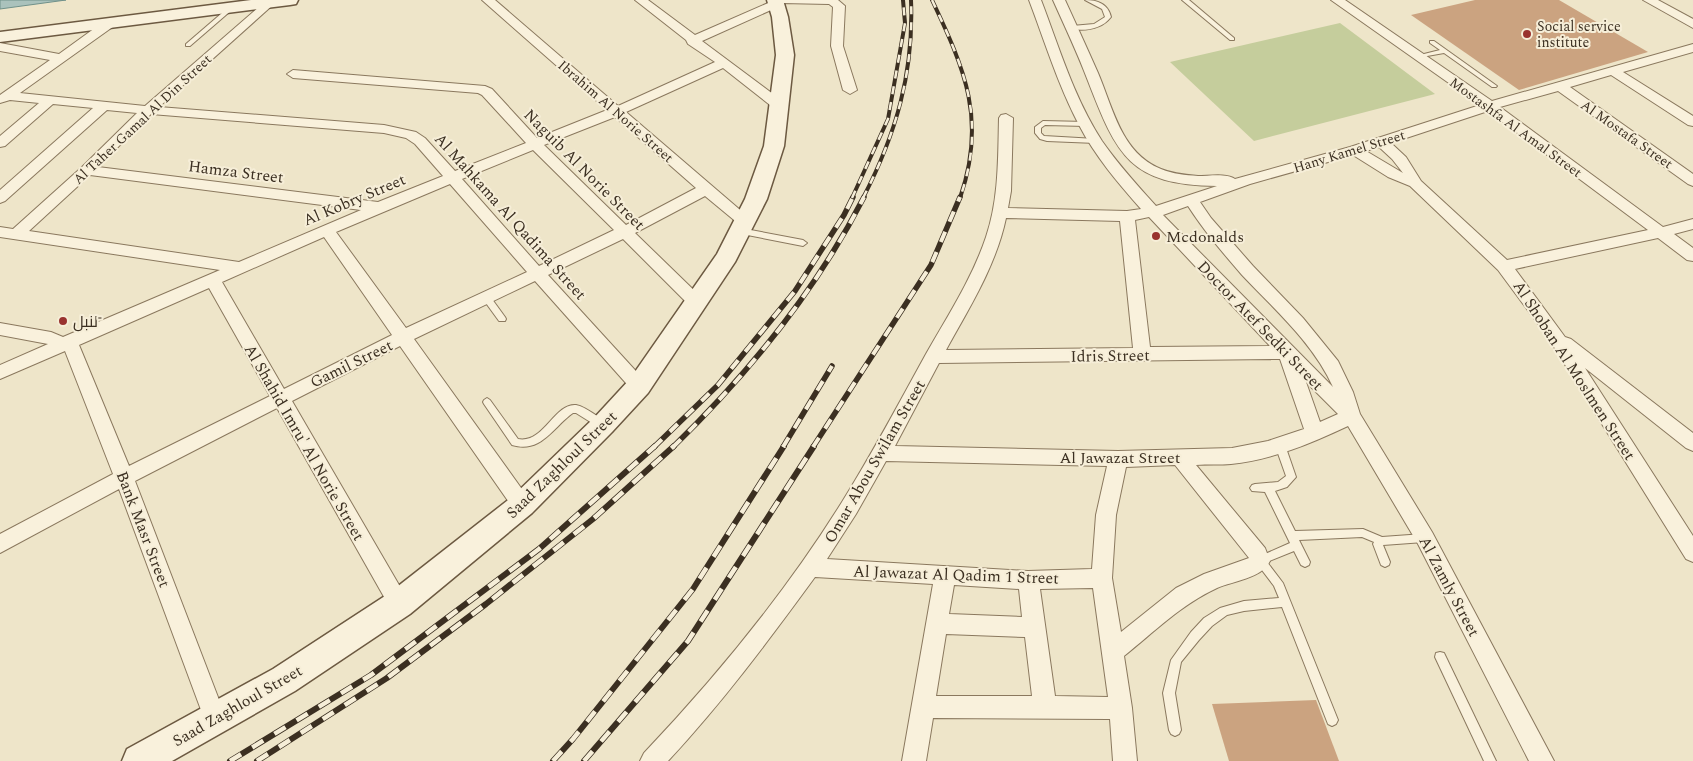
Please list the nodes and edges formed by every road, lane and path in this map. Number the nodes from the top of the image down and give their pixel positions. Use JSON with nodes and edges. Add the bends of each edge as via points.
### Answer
{"nodes":[{"id":1,"x":290,"y":0,"type":"edge"},
{"id":2,"x":488,"y":0,"type":"edge"},
{"id":3,"x":641,"y":0,"type":"edge"},
{"id":4,"x":1035,"y":0,"type":"edge"},
{"id":5,"x":1059,"y":0,"type":"edge"},
{"id":6,"x":1088,"y":0,"type":"edge"},
{"id":7,"x":1185,"y":0,"type":"edge"},
{"id":8,"x":1338,"y":0,"type":"edge"},
{"id":9,"x":1650,"y":0,"type":"edge"},
{"id":10,"x":270,"y":3,"type":"junction"},
{"id":11,"x":779,"y":4,"type":"edge"},
{"id":12,"x":231,"y":8,"type":"junction"},
{"id":13,"x":1693,"y":11,"type":"edge"},
{"id":14,"x":1677,"y":15,"type":"junction"},
{"id":15,"x":110,"y":23,"type":"junction"},
{"id":16,"x":1693,"y":24,"type":"edge"},
{"id":17,"x":1072,"y":28,"type":"junction"},
{"id":18,"x":0,"y":37,"type":"edge"},
{"id":19,"x":1232,"y":39,"type":"dead end"},
{"id":20,"x":692,"y":41,"type":"junction"},
{"id":21,"x":1432,"y":42,"type":"dead end"},
{"id":22,"x":188,"y":45,"type":"dead end"},
{"id":23,"x":0,"y":47,"type":"edge"},
{"id":24,"x":1693,"y":48,"type":"edge"},
{"id":25,"x":1445,"y":51,"type":"junction"},
{"id":26,"x":61,"y":58,"type":"junction"},
{"id":27,"x":1418,"y":58,"type":"junction"},
{"id":28,"x":724,"y":63,"type":"junction"},
{"id":29,"x":1615,"y":72,"type":"junction"},
{"id":30,"x":293,"y":74,"type":"dead end"},
{"id":31,"x":1494,"y":86,"type":"dead end"},
{"id":32,"x":1561,"y":87,"type":"junction"},
{"id":33,"x":850,"y":90,"type":"dead end"},
{"id":34,"x":6,"y":94,"type":"edge"},
{"id":35,"x":49,"y":101,"type":"junction"},
{"id":36,"x":104,"y":106,"type":"junction"},
{"id":37,"x":780,"y":106,"type":"junction"},
{"id":38,"x":1490,"y":106,"type":"junction"},
{"id":39,"x":148,"y":110,"type":"junction"},
{"id":40,"x":617,"y":111,"type":"junction"},
{"id":41,"x":1006,"y":118,"type":"dead end"},
{"id":42,"x":1693,"y":122,"type":"edge"},
{"id":43,"x":1086,"y":124,"type":"junction"},
{"id":44,"x":1096,"y":141,"type":"junction"},
{"id":45,"x":1382,"y":142,"type":"junction"},
{"id":46,"x":0,"y":143,"type":"edge"},
{"id":47,"x":1122,"y":143,"type":"junction"},
{"id":48,"x":535,"y":144,"type":"junction"},
{"id":49,"x":1355,"y":150,"type":"junction"},
{"id":50,"x":87,"y":170,"type":"junction"},
{"id":51,"x":454,"y":177,"type":"junction"},
{"id":52,"x":1245,"y":181,"type":"junction"},
{"id":53,"x":1693,"y":181,"type":"edge"},
{"id":54,"x":1415,"y":183,"type":"junction"},
{"id":55,"x":706,"y":189,"type":"junction"},
{"id":56,"x":0,"y":198,"type":"edge"},
{"id":57,"x":1191,"y":199,"type":"junction"},
{"id":58,"x":380,"y":207,"type":"junction"},
{"id":59,"x":1152,"y":212,"type":"junction"},
{"id":60,"x":1000,"y":213,"type":"junction"},
{"id":61,"x":1127,"y":216,"type":"junction"},
{"id":62,"x":1693,"y":224,"type":"edge"},
{"id":63,"x":742,"y":226,"type":"junction"},
{"id":64,"x":327,"y":230,"type":"junction"},
{"id":65,"x":624,"y":232,"type":"junction"},
{"id":66,"x":1662,"y":232,"type":"junction"},
{"id":67,"x":7,"y":234,"type":"edge"},
{"id":68,"x":803,"y":243,"type":"dead end"},
{"id":69,"x":1693,"y":256,"type":"edge"},
{"id":70,"x":1504,"y":266,"type":"junction"},
{"id":71,"x":239,"y":268,"type":"junction"},
{"id":72,"x":536,"y":272,"type":"junction"},
{"id":73,"x":212,"y":279,"type":"junction"},
{"id":74,"x":486,"y":297,"type":"junction"},
{"id":75,"x":697,"y":304,"type":"junction"},
{"id":76,"x":502,"y":319,"type":"dead end"},
{"id":77,"x":0,"y":329,"type":"edge"},
{"id":78,"x":1555,"y":335,"type":"junction"},
{"id":79,"x":403,"y":337,"type":"junction"},
{"id":80,"x":64,"y":344,"type":"junction"},
{"id":81,"x":1286,"y":352,"type":"junction"},
{"id":82,"x":1142,"y":354,"type":"junction"},
{"id":83,"x":933,"y":357,"type":"junction"},
{"id":84,"x":0,"y":372,"type":"edge"},
{"id":85,"x":639,"y":386,"type":"junction"},
{"id":86,"x":280,"y":398,"type":"junction"},
{"id":87,"x":487,"y":402,"type":"dead end"},
{"id":88,"x":1352,"y":416,"type":"junction"},
{"id":89,"x":603,"y":425,"type":"junction"},
{"id":90,"x":1315,"y":434,"type":"junction"},
{"id":91,"x":1693,"y":443,"type":"edge"},
{"id":92,"x":1280,"y":445,"type":"junction"},
{"id":93,"x":881,"y":453,"type":"junction"},
{"id":94,"x":1179,"y":458,"type":"junction"},
{"id":95,"x":1118,"y":460,"type":"junction"},
{"id":96,"x":124,"y":477,"type":"junction"},
{"id":97,"x":1268,"y":487,"type":"junction"},
{"id":98,"x":1255,"y":488,"type":"dead end"},
{"id":99,"x":522,"y":505,"type":"junction"},
{"id":100,"x":1425,"y":538,"type":"junction"},
{"id":101,"x":1294,"y":540,"type":"junction"},
{"id":102,"x":1381,"y":541,"type":"junction"},
{"id":103,"x":0,"y":544,"type":"edge"},
{"id":104,"x":1693,"y":553,"type":"edge"},
{"id":105,"x":1260,"y":561,"type":"junction"},
{"id":106,"x":1305,"y":562,"type":"dead end"},
{"id":107,"x":1385,"y":562,"type":"dead end"},
{"id":108,"x":810,"y":567,"type":"junction"},
{"id":109,"x":945,"y":576,"type":"junction"},
{"id":110,"x":1102,"y":578,"type":"junction"},
{"id":111,"x":1028,"y":580,"type":"junction"},
{"id":112,"x":1286,"y":602,"type":"junction"},
{"id":113,"x":399,"y":604,"type":"junction"},
{"id":114,"x":937,"y":624,"type":"junction"},
{"id":115,"x":1035,"y":627,"type":"junction"},
{"id":116,"x":1113,"y":652,"type":"junction"},
{"id":117,"x":1440,"y":657,"type":"dead end"},
{"id":118,"x":923,"y":707,"type":"junction"},
{"id":119,"x":1045,"y":707,"type":"junction"},
{"id":120,"x":1120,"y":708,"type":"junction"},
{"id":121,"x":215,"y":718,"type":"junction"},
{"id":122,"x":1332,"y":720,"type":"dead end"},
{"id":123,"x":1175,"y":730,"type":"dead end"},
{"id":124,"x":139,"y":761,"type":"edge"},
{"id":125,"x":652,"y":761,"type":"edge"},
{"id":126,"x":914,"y":761,"type":"edge"},
{"id":127,"x":1125,"y":761,"type":"edge"},
{"id":128,"x":1490,"y":761,"type":"edge"},
{"id":129,"x":1542,"y":761,"type":"edge"}],
"edges":[{"from":1,"to":10,"type":"main road"},
{"from":2,"to":40,"type":"street","name":"Ibrahim Al Norie Street"},
{"from":3,"to":20,"type":"street"},
{"from":4,"to":43,"type":"street","name":"Doctor Atef Sedki Street"},
{"from":5,"to":17,"type":"street"},
{"from":6,"to":17,"type":"lane","via":[[1103,6],[1108,17],[1098,26]]},
{"from":7,"to":19,"type":"lane"},
{"from":8,"to":27,"type":"street","name":"Mostashfa Al Amal Street"},
{"from":9,"to":14,"type":"street"},
{"from":10,"to":12,"type":"main road"},
{"from":10,"to":39,"type":"street","name":"Al Taher Gamal Al Din Street"},
{"from":11,"to":20,"type":"street"},
{"from":11,"to":33,"type":"street","via":[[832,1],[839,6],[837,46]]},
{"from":11,"to":37,"type":"main road","name":"Saad Zaghloul Street","via":[[785,55]]},
{"from":12,"to":15,"type":"main road"},
{"from":12,"to":22,"type":"lane"},
{"from":13,"to":14,"type":"street"},
{"from":14,"to":16,"type":"street"},
{"from":15,"to":18,"type":"main road"},
{"from":15,"to":26,"type":"street"},
{"from":17,"to":47,"type":"street","via":[[1107,116]]},
{"from":20,"to":28,"type":"street"},
{"from":21,"to":25,"type":"lane"},
{"from":23,"to":26,"type":"street"},
{"from":24,"to":29,"type":"street","name":"Hany Kamel Street"},
{"from":25,"to":27,"type":"lane"},
{"from":25,"to":31,"type":"lane"},
{"from":26,"to":34,"type":"street"},
{"from":27,"to":38,"type":"street","name":"Mostashfa Al Amal Street"},
{"from":28,"to":37,"type":"street"},
{"from":28,"to":40,"type":"street","name":"Al Kobry Street"},
{"from":29,"to":32,"type":"street","name":"Hany Kamel Street"},
{"from":29,"to":42,"type":"street"},
{"from":30,"to":48,"type":"street","name":"Naguib Al Norie Street","via":[[480,89]]},
{"from":32,"to":38,"type":"street","name":"Hany Kamel Street"},
{"from":32,"to":53,"type":"street","name":"Al Mostafa Street"},
{"from":34,"to":35,"type":"street","name":"Al Mahkama Al Qadima Street"},
{"from":35,"to":36,"type":"street","name":"Al Mahkama Al Qadima Street"},
{"from":35,"to":46,"type":"street"},
{"from":36,"to":39,"type":"street","name":"Al Mahkama Al Qadima Street"},
{"from":36,"to":56,"type":"street"},
{"from":37,"to":63,"type":"main road","name":"Saad Zaghloul Street","via":[[774,146],[756,199]]},
{"from":38,"to":45,"type":"street","name":"Hany Kamel Street"},
{"from":38,"to":66,"type":"street","name":"Mostashfa Al Amal Street"},
{"from":39,"to":50,"type":"street","name":"Al Taher Gamal Al Din Street"},
{"from":39,"to":51,"type":"street","name":"Al Mahkama Al Qadima Street","via":[[399,131],[420,140]]},
{"from":40,"to":48,"type":"street","name":"Al Kobry Street"},
{"from":40,"to":55,"type":"street","name":"Ibrahim Al Norie Street"},
{"from":41,"to":60,"type":"street","name":"Omar Abou Swilam Street","via":[[1004,191]]},
{"from":43,"to":44,"type":"street","name":"Doctor Atef Sedki Street"},
{"from":43,"to":44,"type":"lane","via":[[1044,123],[1038,126],[1038,133],[1047,139]]},
{"from":44,"to":47,"type":"street"},
{"from":44,"to":59,"type":"street","name":"Doctor Atef Sedki Street"},
{"from":45,"to":49,"type":"street","name":"Hany Kamel Street"},
{"from":45,"to":54,"type":"street","name":"Al Shoban Al Moslmen Street","via":[[1409,169]]},
{"from":47,"to":52,"type":"street","via":[[1143,166],[1162,175],[1200,181]]},
{"from":48,"to":51,"type":"street","name":"Al Kobry Street"},
{"from":48,"to":65,"type":"street","name":"Naguib Al Norie Street"},
{"from":49,"to":52,"type":"street","name":"Hany Kamel Street"},
{"from":49,"to":54,"type":"street","name":"Al Shoban Al Moslmen Street","via":[[1393,174]]},
{"from":50,"to":58,"type":"street","name":"Hamza Street"},
{"from":50,"to":67,"type":"street","name":"Al Taher Gamal Al Din Street"},
{"from":51,"to":58,"type":"street","name":"Al Kobry Street"},
{"from":51,"to":72,"type":"street","name":"Al Mahkama Al Qadima Street"},
{"from":52,"to":57,"type":"street","name":"Hany Kamel Street"},
{"from":54,"to":70,"type":"street","name":"Al Shoban Al Moslmen Street"},
{"from":55,"to":63,"type":"street","name":"Ibrahim Al Norie Street"},
{"from":55,"to":65,"type":"street","name":"Gamil Street"},
{"from":57,"to":59,"type":"street","name":"Hany Kamel Street"},
{"from":57,"to":88,"type":"street","name":"Doctor Atef Sedki Street","via":[[1206,222],[1332,366]]},
{"from":58,"to":64,"type":"street","name":"Al Kobry Street"},
{"from":59,"to":61,"type":"street","name":"Hany Kamel Street"},
{"from":59,"to":81,"type":"street","name":"Doctor Atef Sedki Street"},
{"from":60,"to":61,"type":"street","name":"Hany Kamel Street"},
{"from":60,"to":83,"type":"street","name":"Omar Abou Swilam Street","via":[[986,260]]},
{"from":61,"to":82,"type":"street"},
{"from":62,"to":66,"type":"street"},
{"from":63,"to":68,"type":"lane"},
{"from":63,"to":75,"type":"main road","name":"Saad Zaghloul Street"},
{"from":64,"to":71,"type":"street","name":"Al Kobry Street"},
{"from":64,"to":79,"type":"street"},
{"from":65,"to":72,"type":"street","name":"Gamil Street"},
{"from":65,"to":75,"type":"street","name":"Naguib Al Norie Street"},
{"from":66,"to":69,"type":"street","name":"Mostashfa Al Amal Street"},
{"from":66,"to":70,"type":"street"},
{"from":67,"to":71,"type":"street"},
{"from":70,"to":78,"type":"street","name":"Al Shoban Al Moslmen Street"},
{"from":71,"to":73,"type":"street","name":"Al Kobry Street"},
{"from":72,"to":74,"type":"street","name":"Gamil Street"},
{"from":72,"to":85,"type":"street","name":"Al Mahkama Al Qadima Street"},
{"from":73,"to":80,"type":"street","name":"Al Kobry Street"},
{"from":73,"to":86,"type":"street","name":"Al Shahid Imru' Al Norie Street"},
{"from":74,"to":76,"type":"lane"},
{"from":74,"to":79,"type":"street","name":"Gamil Street"},
{"from":75,"to":85,"type":"main road","name":"Saad Zaghloul Street"},
{"from":77,"to":80,"type":"street","via":[[51,338]]},
{"from":78,"to":91,"type":"street"},
{"from":78,"to":104,"type":"street","name":"Al Shoban Al Moslmen Street"},
{"from":79,"to":86,"type":"street","name":"Gamil Street"},
{"from":79,"to":99,"type":"street"},
{"from":80,"to":84,"type":"street","name":"Al Kobry Street"},
{"from":80,"to":96,"type":"street","name":"Bank Masr Street"},
{"from":81,"to":82,"type":"street","name":"Idris Street"},
{"from":81,"to":88,"type":"street","name":"Doctor Atef Sedki Street"},
{"from":81,"to":90,"type":"street"},
{"from":82,"to":83,"type":"street","name":"Idris Street"},
{"from":83,"to":93,"type":"street","name":"Omar Abou Swilam Street"},
{"from":85,"to":89,"type":"main road","name":"Saad Zaghloul Street"},
{"from":86,"to":96,"type":"street","name":"Gamil Street"},
{"from":86,"to":113,"type":"street","name":"Al Shahid Imru' Al Norie Street"},
{"from":87,"to":89,"type":"lane","via":[[515,442],[521,444],[535,441],[571,409],[577,409]]},
{"from":88,"to":90,"type":"street","name":"Al Jawazat Street"},
{"from":88,"to":100,"type":"street","name":"Al Zamly Street"},
{"from":89,"to":99,"type":"main road","name":"Saad Zaghloul Street"},
{"from":90,"to":92,"type":"street","name":"Al Jawazat Street"},
{"from":92,"to":94,"type":"street","name":"Al Jawazat Street","via":[[1232,456]]},
{"from":92,"to":97,"type":"lane","via":[[1291,477],[1287,483]]},
{"from":93,"to":95,"type":"street","name":"Al Jawazat Street"},
{"from":93,"to":108,"type":"street","name":"Omar Abou Swilam Street"},
{"from":94,"to":95,"type":"street","name":"Al Jawazat Street"},
{"from":94,"to":105,"type":"street","via":[[1258,554]]},
{"from":95,"to":110,"type":"street","via":[[1106,515]]},
{"from":96,"to":103,"type":"street","name":"Gamil Street"},
{"from":96,"to":121,"type":"street","name":"Bank Masr Street"},
{"from":97,"to":98,"type":"lane"},
{"from":97,"to":101,"type":"lane"},
{"from":99,"to":113,"type":"main road","name":"Saad Zaghloul Street"},
{"from":100,"to":102,"type":"lane"},
{"from":100,"to":129,"type":"street","name":"Al Zamly Street"},
{"from":101,"to":102,"type":"lane","via":[[1363,533]]},
{"from":101,"to":105,"type":"lane"},
{"from":101,"to":106,"type":"lane"},
{"from":102,"to":107,"type":"lane","via":[[1378,549]]},
{"from":105,"to":112,"type":"lane","via":[[1278,583]]},
{"from":105,"to":116,"type":"street","via":[[1183,595]]},
{"from":108,"to":109,"type":"street","name":"Al Jawazat Al Qadim 1 Street"},
{"from":108,"to":125,"type":"street","name":"Omar Abou Swilam Street","via":[[699,710]]},
{"from":109,"to":111,"type":"street","name":"Al Jawazat Al Qadim 1 Street"},
{"from":109,"to":114,"type":"street"},
{"from":110,"to":111,"type":"street","name":"Al Jawazat Al Qadim 1 Street"},
{"from":110,"to":116,"type":"street"},
{"from":111,"to":115,"type":"street"},
{"from":112,"to":122,"type":"lane"},
{"from":112,"to":123,"type":"lane","via":[[1224,611],[1195,636],[1176,660],[1169,692]]},
{"from":113,"to":121,"type":"main road","name":"Saad Zaghloul Street","via":[[284,680]]},
{"from":114,"to":115,"type":"street"},
{"from":114,"to":118,"type":"street"},
{"from":115,"to":119,"type":"street"},
{"from":116,"to":120,"type":"street"},
{"from":117,"to":128,"type":"lane"},
{"from":118,"to":119,"type":"street"},
{"from":118,"to":126,"type":"street"},
{"from":119,"to":120,"type":"street"},
{"from":120,"to":127,"type":"street"},
{"from":121,"to":124,"type":"main road","name":"Saad Zaghloul Street"}]}
